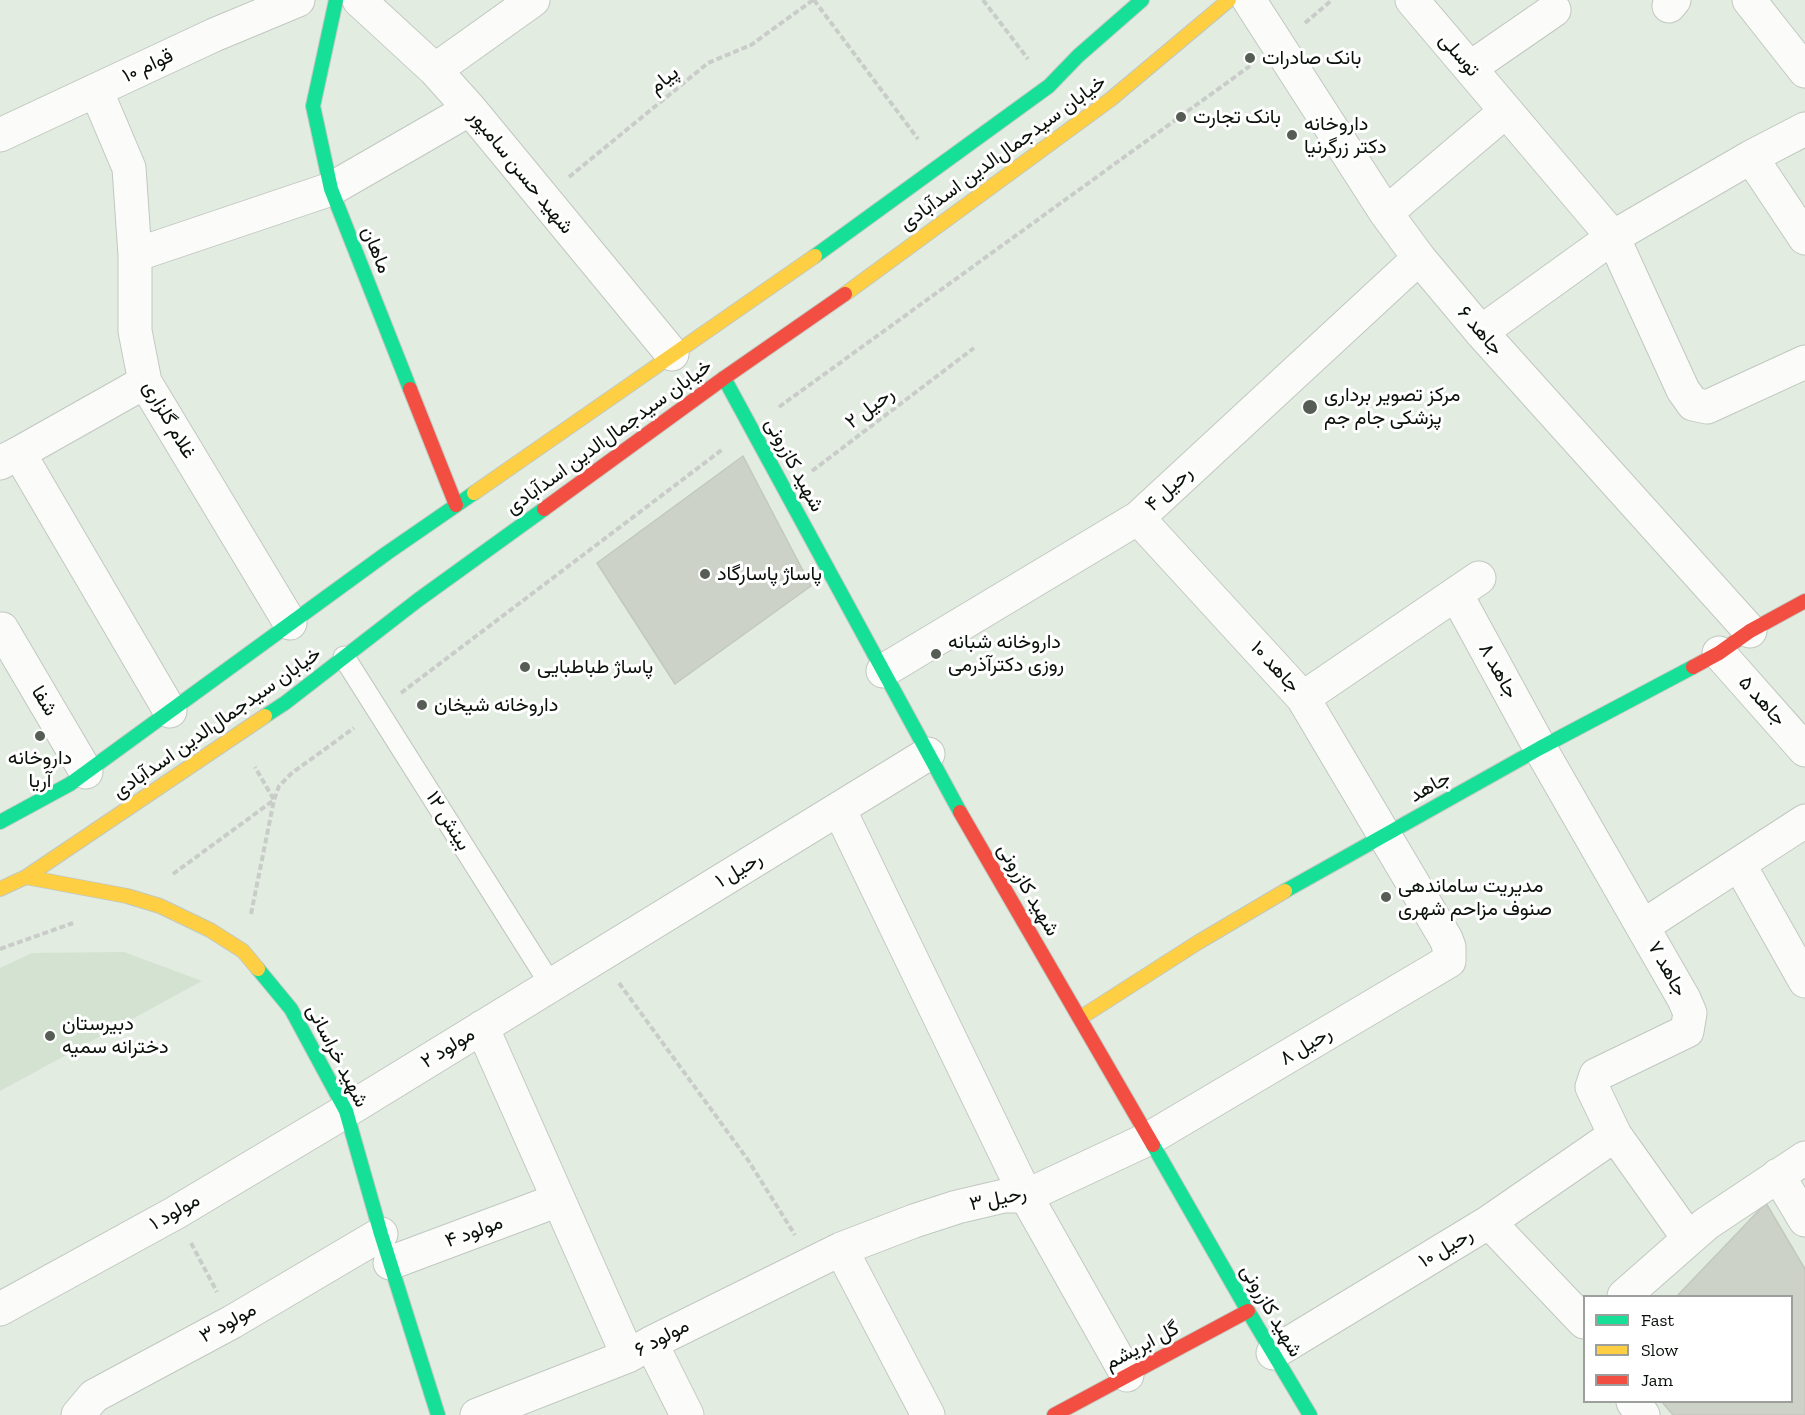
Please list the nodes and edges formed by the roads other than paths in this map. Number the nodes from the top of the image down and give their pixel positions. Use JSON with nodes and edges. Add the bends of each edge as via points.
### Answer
{"nodes":[{"id":1,"x":298,"y":0,"type":"edge"},
{"id":2,"x":336,"y":0,"type":"edge"},
{"id":3,"x":359,"y":0,"type":"edge"},
{"id":4,"x":533,"y":0,"type":"edge"},
{"id":5,"x":1142,"y":0,"type":"edge"},
{"id":6,"x":1229,"y":0,"type":"edge"},
{"id":7,"x":1249,"y":0,"type":"edge"},
{"id":8,"x":1412,"y":0,"type":"edge"},
{"id":9,"x":1749,"y":0,"type":"edge"},
{"id":10,"x":1554,"y":10,"type":"dead end"},
{"id":11,"x":1470,"y":68,"type":"junction"},
{"id":12,"x":435,"y":70,"type":"junction"},
{"id":13,"x":1805,"y":71,"type":"edge"},
{"id":14,"x":96,"y":90,"type":"junction"},
{"id":15,"x":470,"y":109,"type":"junction"},
{"id":16,"x":1506,"y":111,"type":"junction"},
{"id":17,"x":3,"y":128,"type":"edge"},
{"id":18,"x":1805,"y":129,"type":"edge"},
{"id":19,"x":1751,"y":157,"type":"junction"},
{"id":20,"x":331,"y":189,"type":"junction"},
{"id":21,"x":1386,"y":213,"type":"junction"},
{"id":22,"x":1614,"y":237,"type":"junction"},
{"id":23,"x":1805,"y":238,"type":"edge"},
{"id":24,"x":135,"y":255,"type":"junction"},
{"id":25,"x":1419,"y":258,"type":"junction"},
{"id":26,"x":1481,"y":332,"type":"junction"},
{"id":27,"x":672,"y":354,"type":"junction"},
{"id":28,"x":1805,"y":362,"type":"edge"},
{"id":29,"x":724,"y":378,"type":"junction"},
{"id":30,"x":145,"y":382,"type":"junction"},
{"id":31,"x":10,"y":458,"type":"edge"},
{"id":32,"x":456,"y":505,"type":"junction"},
{"id":33,"x":1138,"y":518,"type":"junction"},
{"id":34,"x":1805,"y":601,"type":"edge"},
{"id":35,"x":290,"y":623,"type":"junction"},
{"id":36,"x":1,"y":630,"type":"edge"},
{"id":37,"x":1750,"y":632,"type":"junction"},
{"id":38,"x":1719,"y":653,"type":"junction"},
{"id":39,"x":344,"y":657,"type":"junction"},
{"id":40,"x":883,"y":671,"type":"junction"},
{"id":41,"x":1303,"y":698,"type":"junction"},
{"id":42,"x":170,"y":711,"type":"junction"},
{"id":43,"x":1540,"y":748,"type":"junction"},
{"id":44,"x":1805,"y":750,"type":"edge"},
{"id":45,"x":928,"y":754,"type":"junction"},
{"id":46,"x":86,"y":772,"type":"junction"},
{"id":47,"x":839,"y":809,"type":"junction"},
{"id":48,"x":1805,"y":821,"type":"edge"},
{"id":49,"x":0,"y":822,"type":"edge"},
{"id":50,"x":1385,"y":835,"type":"junction"},
{"id":51,"x":1739,"y":864,"type":"junction"},
{"id":52,"x":26,"y":877,"type":"junction"},
{"id":53,"x":0,"y":889,"type":"edge"},
{"id":54,"x":1643,"y":926,"type":"junction"},
{"id":55,"x":1449,"y":947,"type":"joint"},
{"id":56,"x":1805,"y":981,"type":"edge"},
{"id":57,"x":551,"y":985,"type":"junction"},
{"id":58,"x":1080,"y":1018,"type":"junction"},
{"id":59,"x":482,"y":1027,"type":"junction"},
{"id":60,"x":346,"y":1111,"type":"junction"},
{"id":61,"x":1615,"y":1136,"type":"junction"},
{"id":62,"x":1150,"y":1138,"type":"junction"},
{"id":63,"x":1805,"y":1158,"type":"edge"},
{"id":64,"x":1778,"y":1175,"type":"junction"},
{"id":65,"x":1026,"y":1196,"type":"junction"},
{"id":66,"x":558,"y":1200,"type":"junction"},
{"id":67,"x":1805,"y":1220,"type":"edge"},
{"id":68,"x":1488,"y":1222,"type":"junction"},
{"id":69,"x":1689,"y":1239,"type":"junction"},
{"id":70,"x":385,"y":1248,"type":"junction"},
{"id":71,"x":827,"y":1256,"type":"junction"},
{"id":72,"x":1625,"y":1295,"type":"edge"},
{"id":73,"x":0,"y":1309,"type":"edge"},
{"id":74,"x":1248,"y":1311,"type":"junction"},
{"id":75,"x":1583,"y":1321,"type":"edge"},
{"id":76,"x":639,"y":1350,"type":"junction"},
{"id":77,"x":1273,"y":1353,"type":"junction"},
{"id":78,"x":1127,"y":1375,"type":"junction"},
{"id":79,"x":78,"y":1415,"type":"edge"},
{"id":80,"x":438,"y":1415,"type":"edge"},
{"id":81,"x":477,"y":1415,"type":"edge"},
{"id":82,"x":687,"y":1415,"type":"edge"},
{"id":83,"x":928,"y":1415,"type":"edge"},
{"id":84,"x":1054,"y":1415,"type":"edge"},
{"id":85,"x":1310,"y":1415,"type":"edge"}],
"edges":[{"from":1,"to":14,"type":"street","name":"قوام ۱۰"},
{"from":2,"to":20,"type":"street","name":"ماهان","via":[[312,106]]},
{"from":3,"to":12,"type":"street","name":"شهید حسن سامپور"},
{"from":4,"to":12,"type":"street"},
{"from":5,"to":27,"type":"street","name":"خیابان سیدجمال‌الدین اسدآبادی","via":[[1048,86],[861,224]]},
{"from":6,"to":29,"type":"street","name":"خیابان سیدجمال‌الدین اسدآبادی","via":[[1111,99]]},
{"from":7,"to":21,"type":"street","name":"جاهد ۶"},
{"from":8,"to":11,"type":"street","name":"توسلی"},
{"from":9,"to":13,"type":"street"},
{"from":10,"to":11,"type":"street"},
{"from":11,"to":16,"type":"street","name":"توسلی"},
{"from":12,"to":15,"type":"street","name":"شهید حسن سامپور"},
{"from":14,"to":17,"type":"street","name":"قوام ۱۰"},
{"from":14,"to":24,"type":"street","name":"غلام گلزاری","via":[[129,168]]},
{"from":15,"to":20,"type":"street"},
{"from":15,"to":27,"type":"street","name":"شهید حسن سامپور"},
{"from":16,"to":21,"type":"street"},
{"from":16,"to":22,"type":"street","name":"توسلی"},
{"from":18,"to":19,"type":"street"},
{"from":19,"to":22,"type":"street"},
{"from":19,"to":23,"type":"street"},
{"from":20,"to":24,"type":"street"},
{"from":20,"to":32,"type":"street","name":"ماهان"},
{"from":21,"to":25,"type":"street","name":"جاهد ۶"},
{"from":22,"to":26,"type":"street"},
{"from":22,"to":28,"type":"street","name":"توسلی","via":[[1683,390],[1693,404],[1707,407]]},
{"from":24,"to":30,"type":"street","name":"غلام گلزاری","via":[[135,331]]},
{"from":25,"to":26,"type":"street","name":"جاهد ۶"},
{"from":25,"to":33,"type":"street","name":"رحیل ۴"},
{"from":26,"to":37,"type":"street","name":"جاهد ۶"},
{"from":27,"to":32,"type":"street","name":"خیابان سیدجمال‌الدین اسدآبادی"},
{"from":29,"to":39,"type":"street","name":"خیابان سیدجمال‌الدین اسدآبادی"},
{"from":29,"to":40,"type":"street","name":"شهید کازرونی"},
{"from":30,"to":31,"type":"street"},
{"from":30,"to":35,"type":"street","name":"غلام گلزاری"},
{"from":31,"to":42,"type":"street"},
{"from":32,"to":35,"type":"street","name":"خیابان سیدجمال‌الدین اسدآبادی"},
{"from":33,"to":40,"type":"street","name":"رحیل ۴"},
{"from":33,"to":41,"type":"street","name":"جاهد ۱۰"},
{"from":34,"to":37,"type":"street","name":"جاهد"},
{"from":35,"to":42,"type":"street","name":"خیابان سیدجمال‌الدین اسدآبادی"},
{"from":36,"to":46,"type":"street","name":"شفا"},
{"from":37,"to":38,"type":"street","name":"جاهد"},
{"from":38,"to":43,"type":"street","name":"جاهد"},
{"from":38,"to":44,"type":"street","name":"جاهد ۵"},
{"from":39,"to":52,"type":"street","name":"خیابان سیدجمال‌الدین اسدآبادی","via":[[285,703]]},
{"from":39,"to":57,"type":"lane","name":"بینش ۱۲"},
{"from":40,"to":45,"type":"street","name":"شهید کازرونی"},
{"from":41,"to":43,"type":"street","name":"جاهد ۸","via":[[1467,586]]},
{"from":41,"to":50,"type":"street","name":"جاهد ۱۰"},
{"from":42,"to":46,"type":"street","name":"خیابان سیدجمال‌الدین اسدآبادی"},
{"from":43,"to":50,"type":"street","name":"جاهد"},
{"from":43,"to":54,"type":"street","name":"جاهد ۷"},
{"from":45,"to":47,"type":"street","name":"رحیل ۱"},
{"from":45,"to":58,"type":"street","name":"شهید کازرونی"},
{"from":46,"to":49,"type":"street","name":"خیابان سیدجمال‌الدین اسدآبادی"},
{"from":47,"to":57,"type":"street","name":"رحیل ۱"},
{"from":47,"to":65,"type":"street"},
{"from":48,"to":51,"type":"street"},
{"from":50,"to":55,"type":"street","name":"جاهد ۱۰"},
{"from":50,"to":58,"type":"street","name":"جاهد","via":[[1197,943]]},
{"from":51,"to":54,"type":"street"},
{"from":51,"to":56,"type":"street"},
{"from":52,"to":53,"type":"street","name":"خیابان سیدجمال‌الدین اسدآبادی"},
{"from":52,"to":60,"type":"street","name":"شهید خراسانی","via":[[160,906],[243,951],[291,1009]]},
{"from":54,"to":61,"type":"street","name":"جاهد ۷","via":[[1690,1013],[1687,1031],[1596,1075],[1592,1087]]},
{"from":55,"to":62,"type":"street","name":"رحیل ۸","via":[[1449,961]]},
{"from":57,"to":59,"type":"street","name":"مولود ۲"},
{"from":58,"to":62,"type":"street","name":"شهید کازرونی"},
{"from":59,"to":60,"type":"street","name":"مولود ۲"},
{"from":59,"to":66,"type":"street"},
{"from":60,"to":70,"type":"street","name":"شهید خراسانی"},
{"from":60,"to":73,"type":"street","name":"مولود ۱","via":[[175,1213]]},
{"from":61,"to":68,"type":"street","name":"رحیل ۱۰"},
{"from":61,"to":69,"type":"street","name":"جاهد ۷"},
{"from":62,"to":65,"type":"street","name":"رحیل ۳"},
{"from":62,"to":74,"type":"street","name":"شهید کازرونی"},
{"from":63,"to":64,"type":"street"},
{"from":64,"to":67,"type":"street"},
{"from":64,"to":69,"type":"street"},
{"from":65,"to":71,"type":"street","name":"رحیل ۳","via":[[1004,1196],[957,1208]]},
{"from":65,"to":78,"type":"street"},
{"from":66,"to":70,"type":"street","name":"مولود ۴"},
{"from":66,"to":76,"type":"street"},
{"from":68,"to":75,"type":"street"},
{"from":68,"to":77,"type":"street","name":"رحیل ۱۰"},
{"from":69,"to":72,"type":"street"},
{"from":70,"to":79,"type":"street","name":"مولود ۳","via":[[232,1322],[94,1396]]},
{"from":70,"to":80,"type":"street","name":"شهید خراسانی"},
{"from":71,"to":76,"type":"street","name":"مولود ۶"},
{"from":71,"to":83,"type":"street"},
{"from":74,"to":77,"type":"street","name":"شهید کازرونی"},
{"from":74,"to":78,"type":"street","name":"گل ابریشم"},
{"from":76,"to":81,"type":"street","name":"مولود ۶"},
{"from":76,"to":82,"type":"street"},
{"from":77,"to":85,"type":"street","name":"شهید کازرونی"},
{"from":78,"to":84,"type":"street","name":"گل ابریشم"}]}
